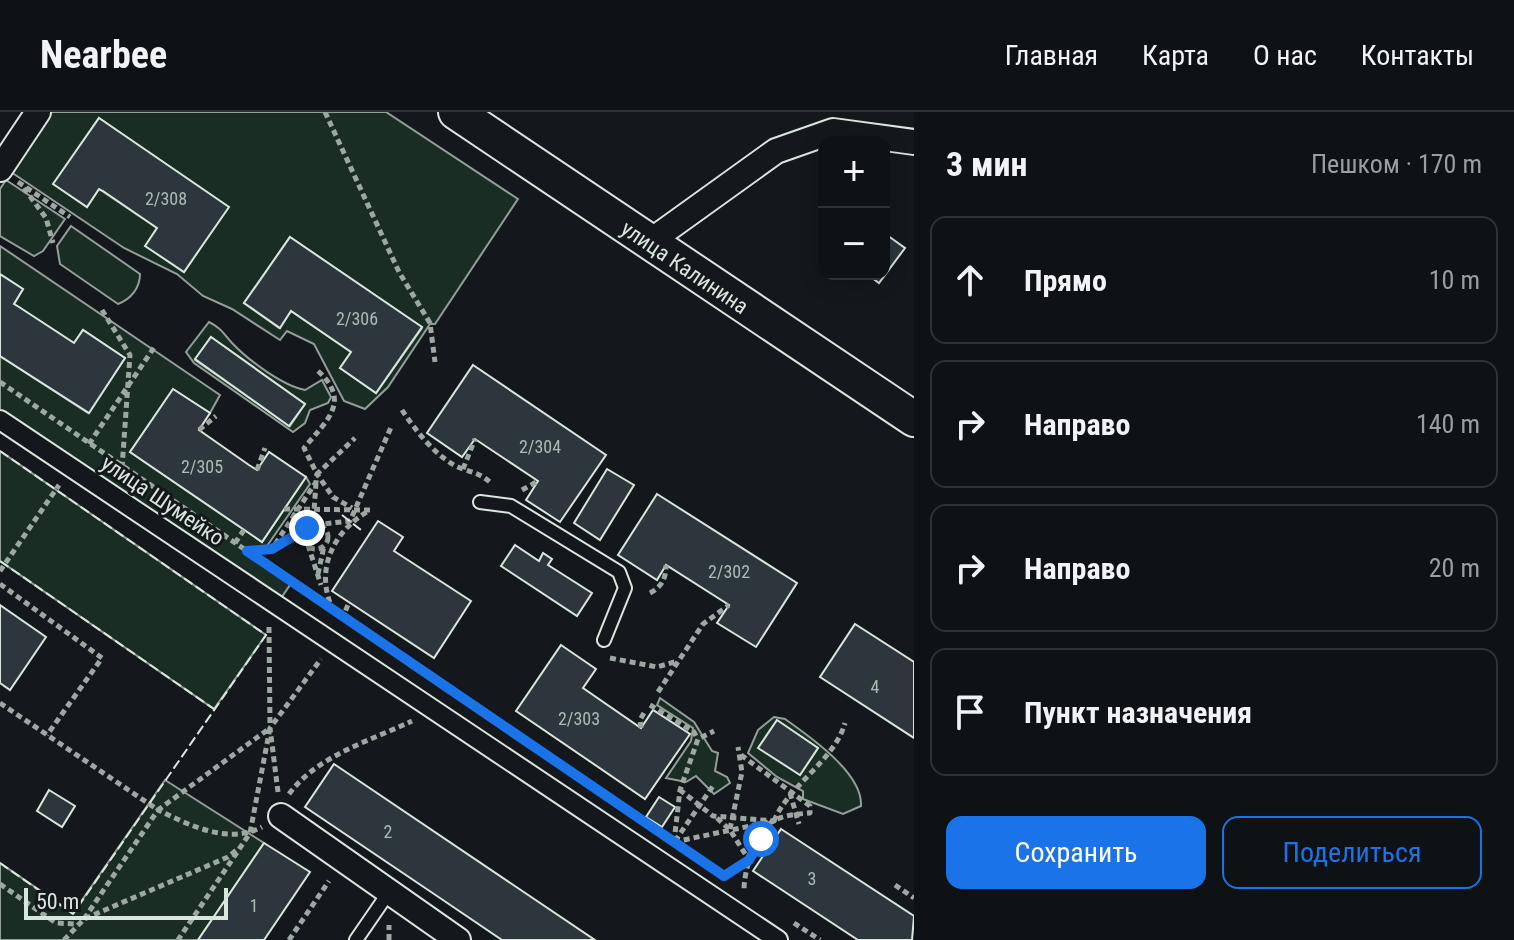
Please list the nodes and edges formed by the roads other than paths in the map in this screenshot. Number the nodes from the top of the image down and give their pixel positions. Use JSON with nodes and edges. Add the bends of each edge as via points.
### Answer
{"nodes":[{"id":1,"x":38,"y":112,"type":"edge"},
{"id":2,"x":456,"y":112,"type":"edge"},
{"id":3,"x":914,"y":142,"type":"edge"},
{"id":4,"x":5,"y":173,"type":"edge"},
{"id":5,"x":648,"y":243,"type":"junction"},
{"id":6,"x":914,"y":419,"type":"edge"},
{"id":7,"x":0,"y":420,"type":"edge"},
{"id":8,"x":480,"y":502,"type":"dead end"},
{"id":9,"x":604,"y":640,"type":"dead end"},
{"id":10,"x":281,"y":816,"type":"road end"},
{"id":11,"x":389,"y":892,"type":"junction"},
{"id":12,"x":356,"y":940,"type":"edge"},
{"id":13,"x":458,"y":940,"type":"edge"},
{"id":14,"x":778,"y":940,"type":"edge"}],
"edges":[{"from":1,"to":4,"type":"street"},
{"from":2,"to":5,"type":"main road","name":"улица Калинина"},
{"from":3,"to":5,"type":"street","via":[[833,131],[776,151]]},
{"from":5,"to":6,"type":"main road","name":"улица Калинина"},
{"from":7,"to":14,"type":"street","name":"улица Шумейко"},
{"from":8,"to":9,"type":"lane","via":[[511,506],[619,572],[625,588]]},
{"from":10,"to":11,"type":"street"},
{"from":11,"to":12,"type":"lane"},
{"from":11,"to":13,"type":"street"}]}
